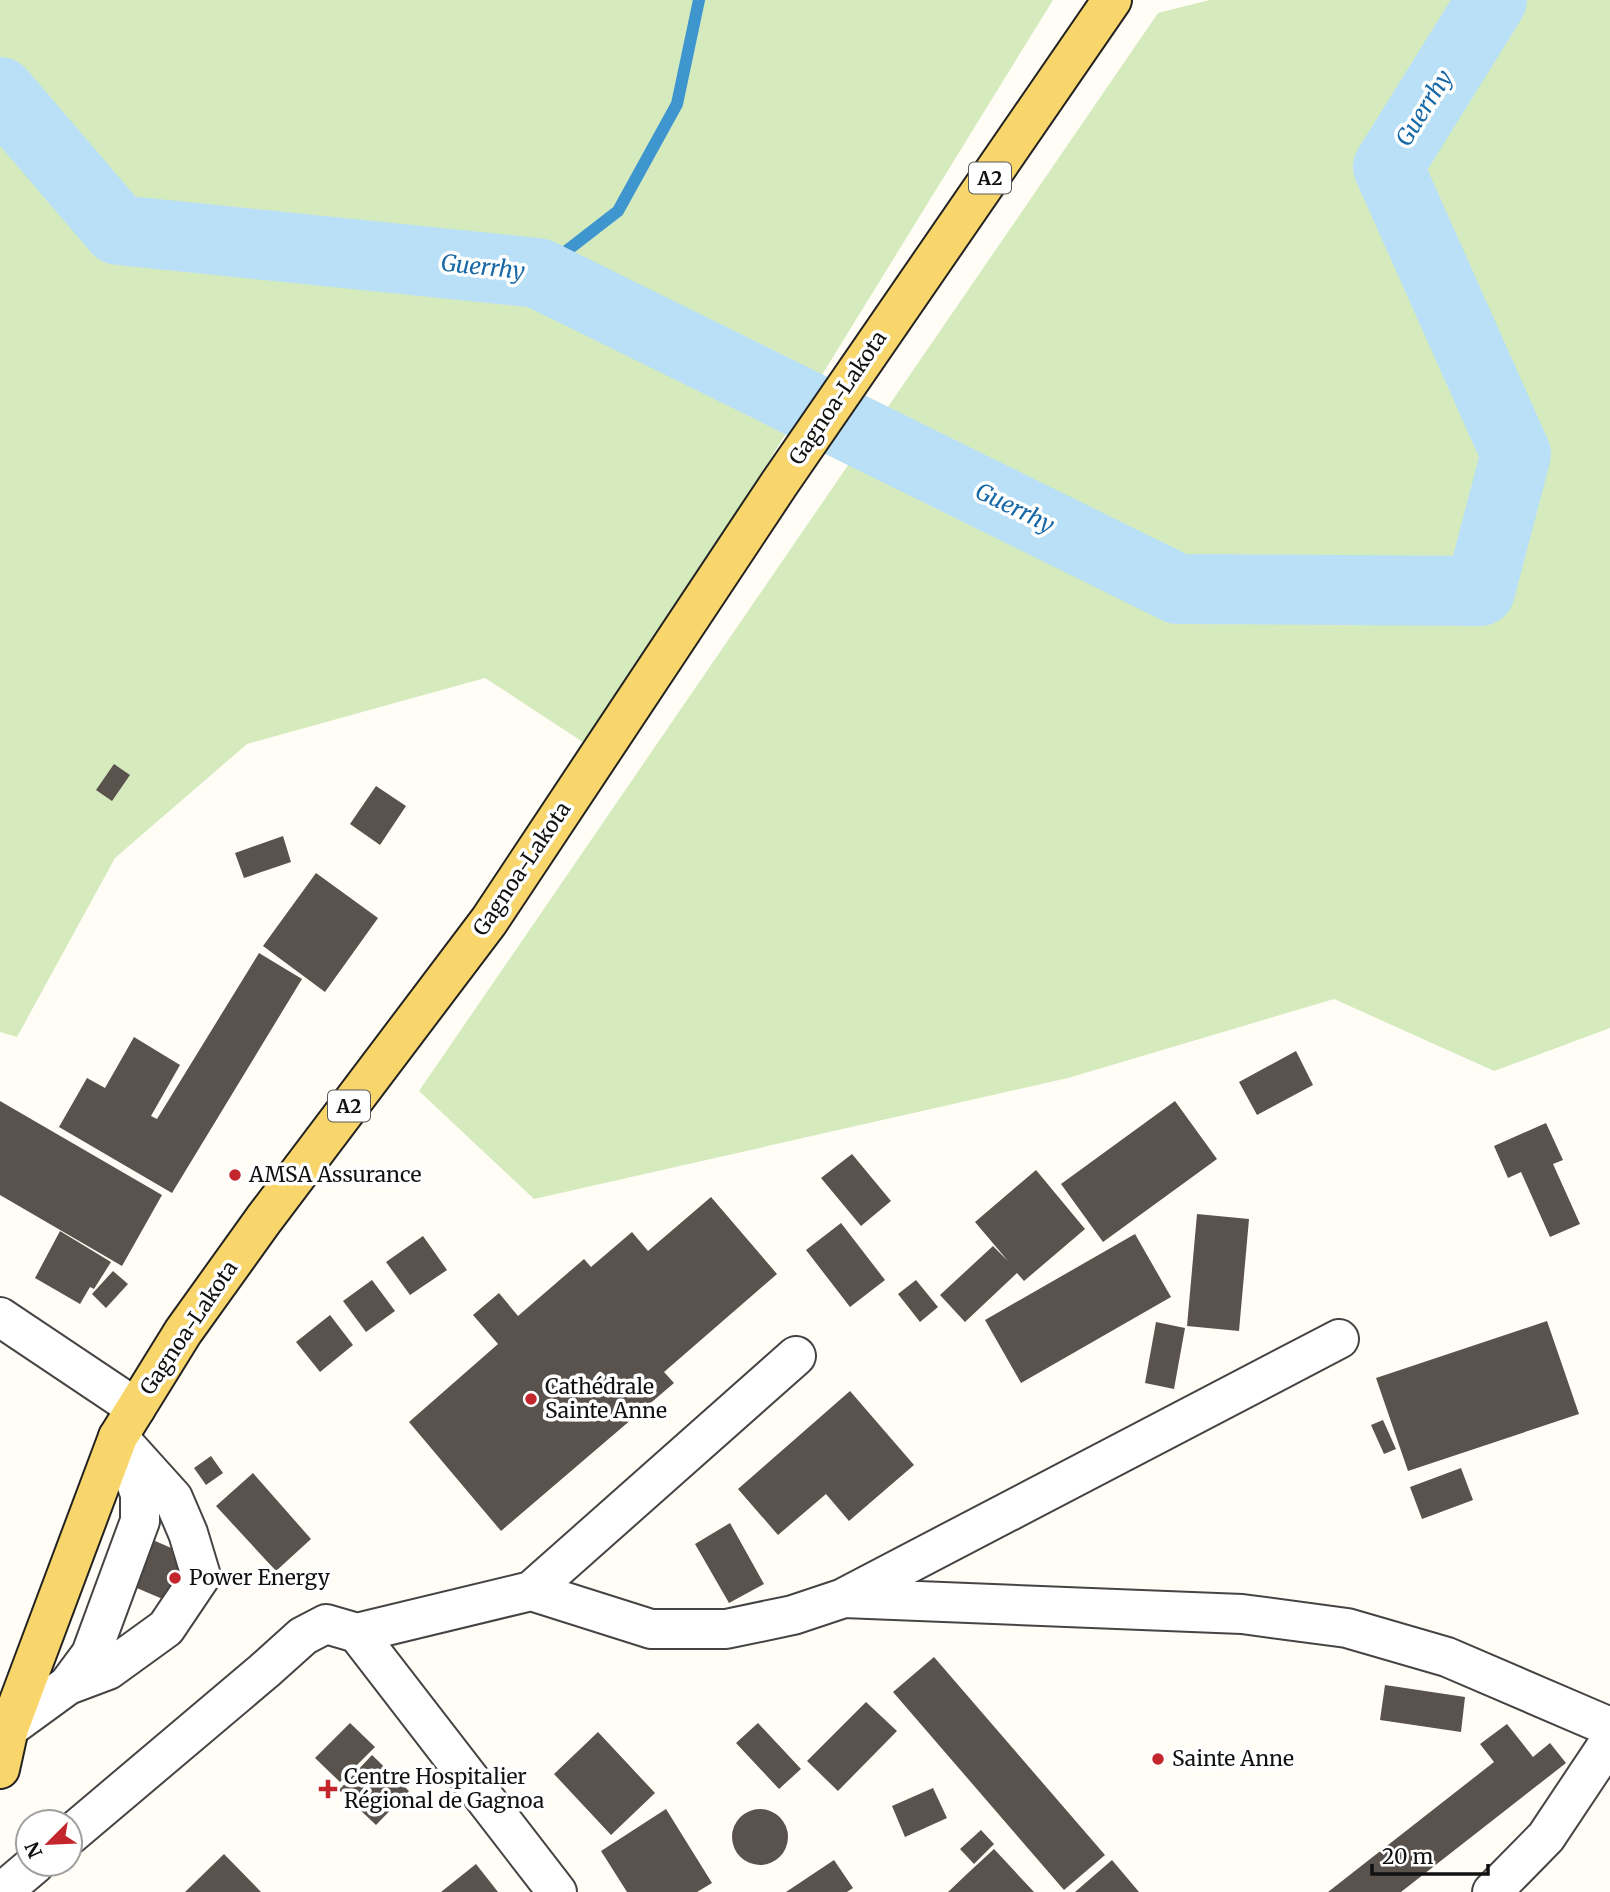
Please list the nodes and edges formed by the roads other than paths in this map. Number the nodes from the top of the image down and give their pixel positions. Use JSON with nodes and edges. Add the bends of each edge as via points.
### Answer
{"nodes":[{"id":1,"x":1112,"y":0,"type":"edge"},
{"id":2,"x":0,"y":1317,"type":"edge"},
{"id":3,"x":1339,"y":1339,"type":"dead end"},
{"id":4,"x":796,"y":1356,"type":"dead end"},
{"id":5,"x":127,"y":1422,"type":"junction"},
{"id":6,"x":531,"y":1591,"type":"junction"},
{"id":7,"x":844,"y":1598,"type":"junction"},
{"id":8,"x":357,"y":1633,"type":"junction"},
{"id":9,"x":68,"y":1685,"type":"junction"},
{"id":10,"x":1610,"y":1727,"type":"edge"},
{"id":11,"x":9,"y":1728,"type":"junction"},
{"id":12,"x":1610,"y":1741,"type":"edge"},
{"id":13,"x":0,"y":1769,"type":"edge"},
{"id":14,"x":84,"y":1823,"type":"edge"},
{"id":15,"x":18,"y":1878,"type":"edge"},
{"id":16,"x":2,"y":1892,"type":"edge"},
{"id":17,"x":557,"y":1892,"type":"edge"},
{"id":18,"x":1492,"y":1892,"type":"edge"}],
"edges":[{"from":1,"to":5,"type":"main road","name":"Gagnoa-Lakota","number":"A2","via":[[779,484],[489,921],[232,1264]]},
{"from":2,"to":5,"type":"lane"},
{"from":3,"to":7,"type":"lane"},
{"from":4,"to":6,"type":"lane"},
{"from":5,"to":9,"type":"lane","via":[[140,1494],[140,1521],[91,1654]]},
{"from":5,"to":9,"type":"lane","via":[[173,1498],[201,1576],[166,1629],[108,1671]]},
{"from":5,"to":11,"type":"main road","name":"Gagnoa-Lakota","number":"A2"},
{"from":6,"to":7,"type":"lane","via":[[651,1629],[726,1629]]},
{"from":6,"to":8,"type":"lane"},
{"from":7,"to":10,"type":"lane","via":[[1242,1614],[1347,1628],[1447,1657]]},
{"from":8,"to":14,"type":"lane","via":[[326,1625],[303,1636]]},
{"from":8,"to":17,"type":"lane"},
{"from":9,"to":11,"type":"lane"},
{"from":11,"to":13,"type":"main road","name":"Gagnoa-Lakota","number":"A2"},
{"from":12,"to":18,"type":"lane","via":[[1546,1837]]},
{"from":15,"to":16,"type":"lane"}]}
